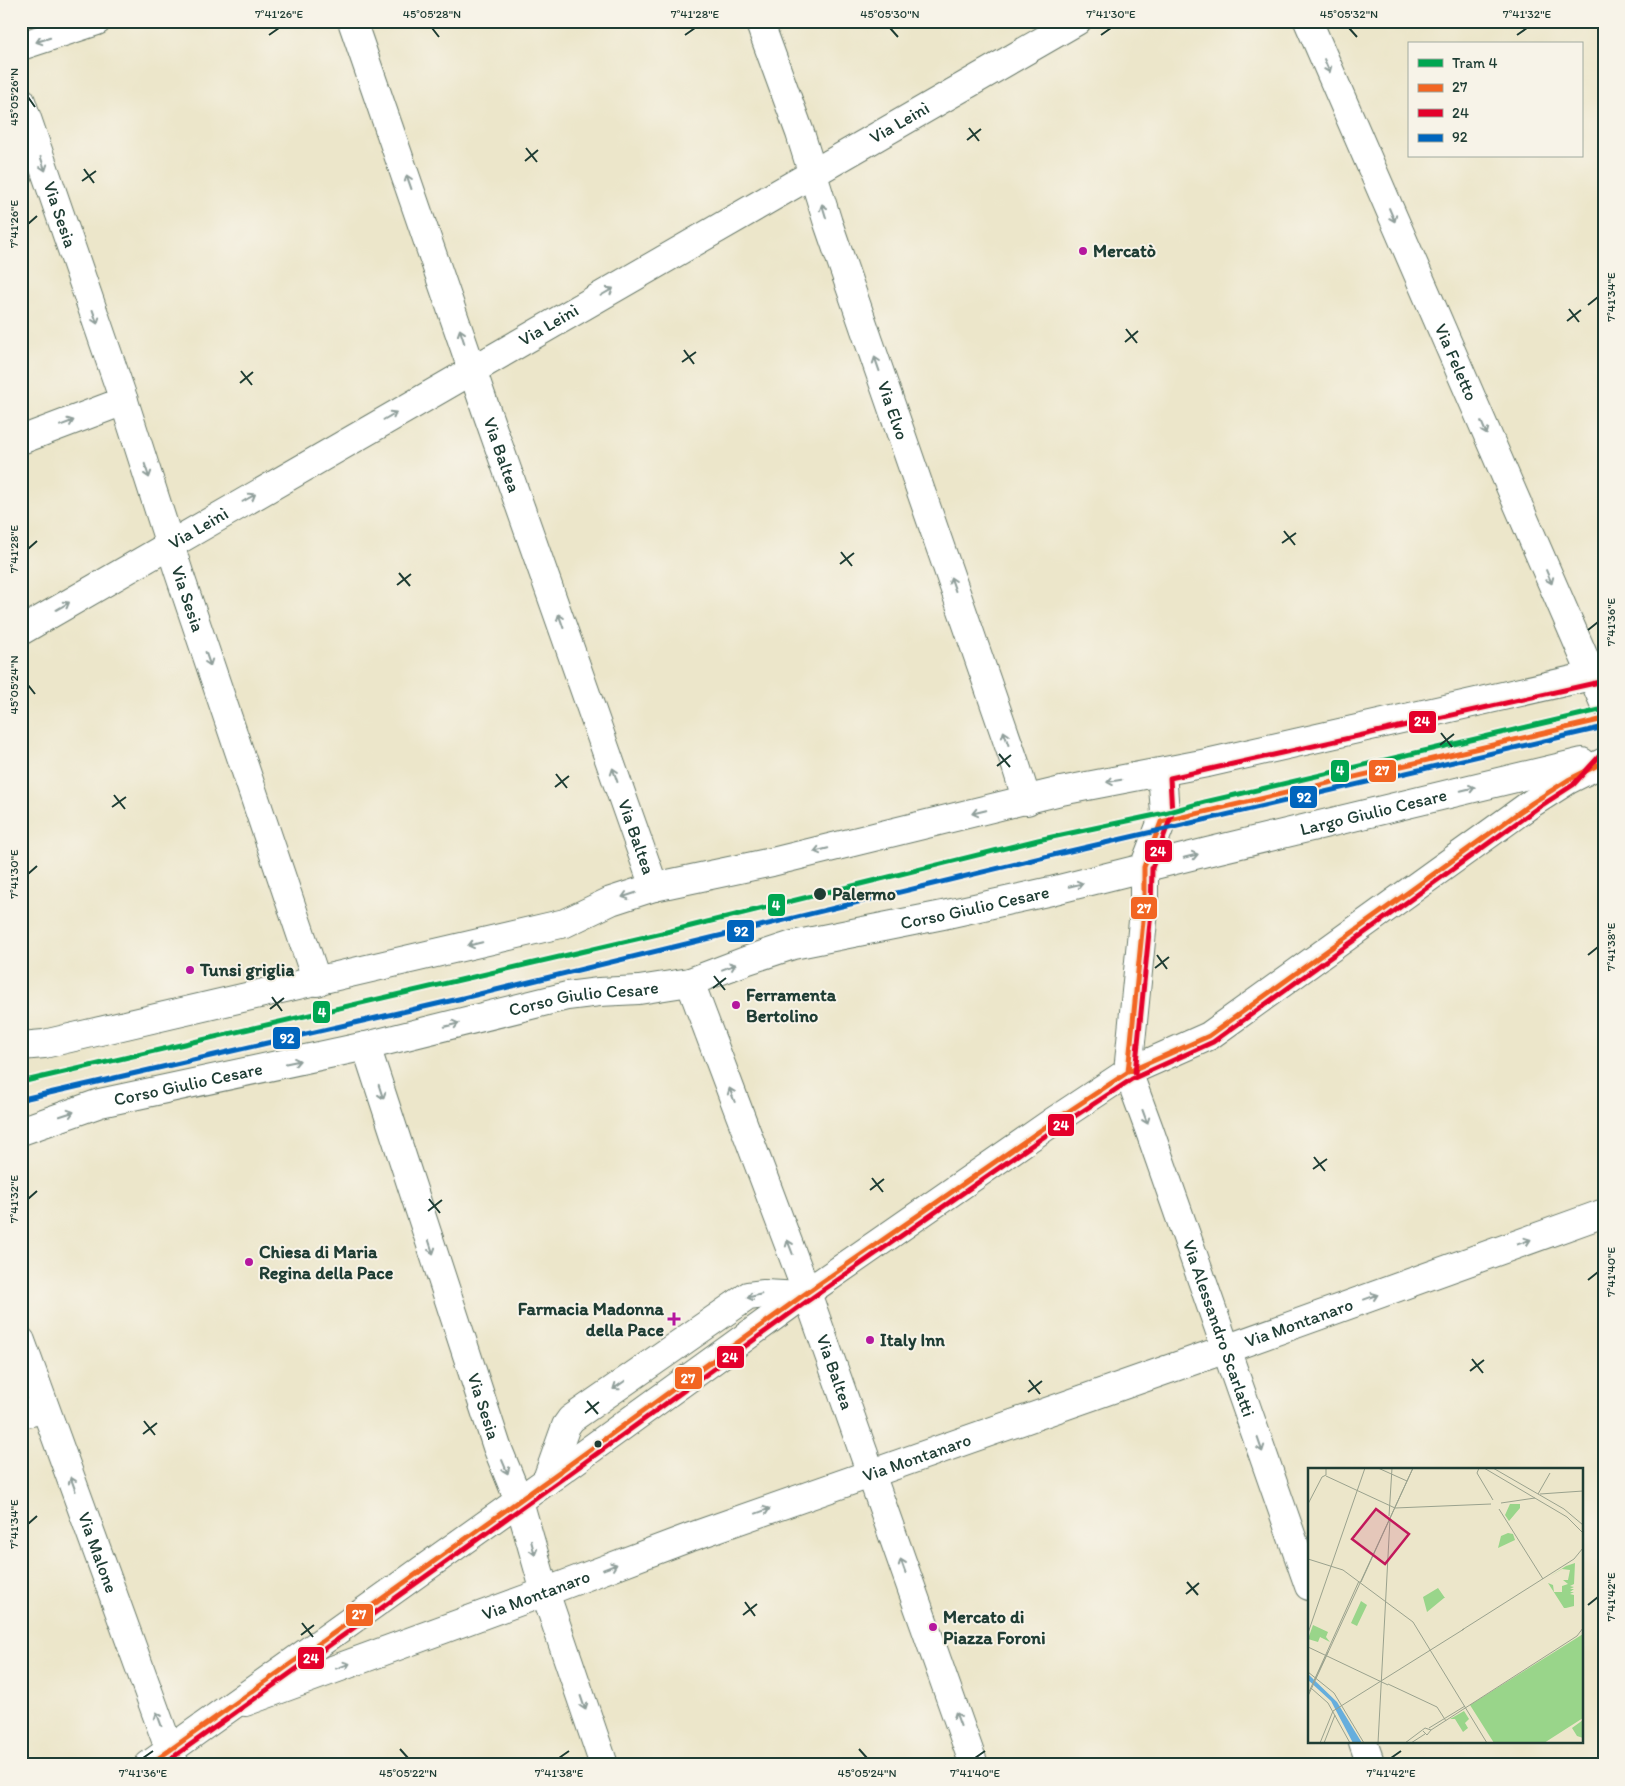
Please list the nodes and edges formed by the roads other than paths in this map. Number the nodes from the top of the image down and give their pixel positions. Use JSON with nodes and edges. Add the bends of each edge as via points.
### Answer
{"nodes":[{"id":1,"x":97,"y":21,"type":"edge"},
{"id":2,"x":352,"y":21,"type":"edge"},
{"id":3,"x":759,"y":21,"type":"edge"},
{"id":4,"x":1077,"y":21,"type":"edge"},
{"id":5,"x":1308,"y":21,"type":"edge"},
{"id":6,"x":21,"y":46,"type":"edge"},
{"id":7,"x":21,"y":101,"type":"edge"},
{"id":8,"x":813,"y":173,"type":"junction"},
{"id":9,"x":473,"y":369,"type":"junction"},
{"id":10,"x":124,"y":401,"type":"junction"},
{"id":11,"x":21,"y":440,"type":"edge"},
{"id":12,"x":170,"y":543,"type":"junction"},
{"id":13,"x":21,"y":630,"type":"edge"},
{"id":14,"x":1597,"y":674,"type":"edge"},
{"id":15,"x":1604,"y":703,"type":"edge"},
{"id":16,"x":1604,"y":757,"type":"edge"},
{"id":17,"x":1604,"y":762,"type":"edge"},
{"id":18,"x":1162,"y":772,"type":"junction"},
{"id":19,"x":1026,"y":801,"type":"junction"},
{"id":20,"x":1144,"y":867,"type":"junction"},
{"id":21,"x":654,"y":887,"type":"junction"},
{"id":22,"x":316,"y":982,"type":"junction"},
{"id":23,"x":690,"y":982,"type":"junction"},
{"id":24,"x":21,"y":1046,"type":"edge"},
{"id":25,"x":366,"y":1046,"type":"junction"},
{"id":26,"x":1128,"y":1072,"type":"junction"},
{"id":27,"x":21,"y":1131,"type":"edge"},
{"id":28,"x":1604,"y":1213,"type":"edge"},
{"id":29,"x":805,"y":1294,"type":"junction"},
{"id":30,"x":21,"y":1340,"type":"edge"},
{"id":31,"x":1226,"y":1349,"type":"junction"},
{"id":32,"x":33,"y":1411,"type":"edge"},
{"id":33,"x":870,"y":1473,"type":"junction"},
{"id":34,"x":546,"y":1482,"type":"junction"},
{"id":35,"x":519,"y":1501,"type":"junction"},
{"id":36,"x":1308,"y":1583,"type":"edge"},
{"id":37,"x":545,"y":1592,"type":"junction"},
{"id":38,"x":232,"y":1707,"type":"junction"},
{"id":39,"x":1364,"y":1744,"type":"edge"},
{"id":40,"x":165,"y":1760,"type":"edge"},
{"id":41,"x":604,"y":1765,"type":"edge"},
{"id":42,"x":974,"y":1765,"type":"edge"},
{"id":43,"x":1371,"y":1765,"type":"edge"}],
"edges":[{"from":1,"to":6,"type":"street","one_way":true},
{"from":9,"to":2,"type":"street","name":"Via Baltea","one_way":true},
{"from":3,"to":8,"type":"street","name":"Via Elvo"},
{"from":4,"to":8,"type":"street","name":"Via Leinì"},
{"from":5,"to":14,"type":"street","name":"Via Feletto","one_way":true},
{"from":7,"to":10,"type":"street","name":"Via Sesia","one_way":true},
{"from":9,"to":8,"type":"street","name":"Via Leinì","one_way":true},
{"from":19,"to":8,"type":"street","name":"Via Elvo","one_way":true},
{"from":12,"to":9,"type":"street","name":"Via Leinì","one_way":true},
{"from":21,"to":9,"type":"street","name":"Via Baltea","one_way":true},
{"from":11,"to":10,"type":"street","one_way":true},
{"from":10,"to":12,"type":"street","name":"Via Sesia","one_way":true},
{"from":13,"to":12,"type":"street","name":"Via Leinì","one_way":true},
{"from":12,"to":22,"type":"street","name":"Via Sesia","one_way":true},
{"from":14,"to":15,"type":"street","name":"Via Feletto"},
{"from":14,"to":18,"type":"street"},
{"from":20,"to":16,"type":"street","name":"Largo Giulio Cesare","one_way":true},
{"from":17,"to":26,"type":"street","via":[[1532,802],[1208,1036]]},
{"from":18,"to":19,"type":"street","one_way":true},
{"from":18,"to":20,"type":"street","via":[[1165,813]]},
{"from":19,"to":21,"type":"street","one_way":true},
{"from":23,"to":20,"type":"street","name":"Corso Giulio Cesare","one_way":true,"via":[[793,945],[1033,895]]},
{"from":20,"to":26,"type":"street","via":[[1144,912]]},
{"from":21,"to":22,"type":"street","one_way":true,"via":[[611,901],[566,923]]},
{"from":22,"to":24,"type":"street","via":[[44,1044]]},
{"from":25,"to":23,"type":"street","name":"Corso Giulio Cesare","one_way":true,"via":[[567,996]]},
{"from":29,"to":23,"type":"street","name":"Via Baltea","one_way":true},
{"from":27,"to":25,"type":"street","name":"Corso Giulio Cesare","one_way":true,"via":[[100,1103]]},
{"from":25,"to":35,"type":"street","name":"Via Sesia","one_way":true,"via":[[497,1447]]},
{"from":26,"to":29,"type":"street"},
{"from":26,"to":31,"type":"street","name":"Via Alessandro Scarlatti","one_way":true},
{"from":31,"to":28,"type":"street","name":"Via Montanaro","one_way":true},
{"from":29,"to":33,"type":"street","name":"Via Baltea"},
{"from":29,"to":34,"type":"street"},
{"from":29,"to":34,"type":"street","one_way":true,"via":[[748,1296],[571,1419]]},
{"from":30,"to":32,"type":"street","name":"Via Malone"},
{"from":31,"to":33,"type":"street","name":"Via Montanaro"},
{"from":31,"to":36,"type":"street","name":"Via Alessandro Scarlatti","one_way":true},
{"from":40,"to":32,"type":"street","name":"Via Malone","one_way":true},
{"from":37,"to":33,"type":"street","name":"Via Montanaro","one_way":true},
{"from":42,"to":33,"type":"street","name":"Via Baltea","one_way":true},
{"from":34,"to":35,"type":"street"},
{"from":35,"to":37,"type":"street","name":"Via Sesia","one_way":true},
{"from":35,"to":38,"type":"street"},
{"from":38,"to":37,"type":"street","name":"Via Montanaro","one_way":true},
{"from":37,"to":41,"type":"street","name":"Via Sesia","one_way":true},
{"from":38,"to":40,"type":"street"},
{"from":39,"to":43,"type":"street"}]}
